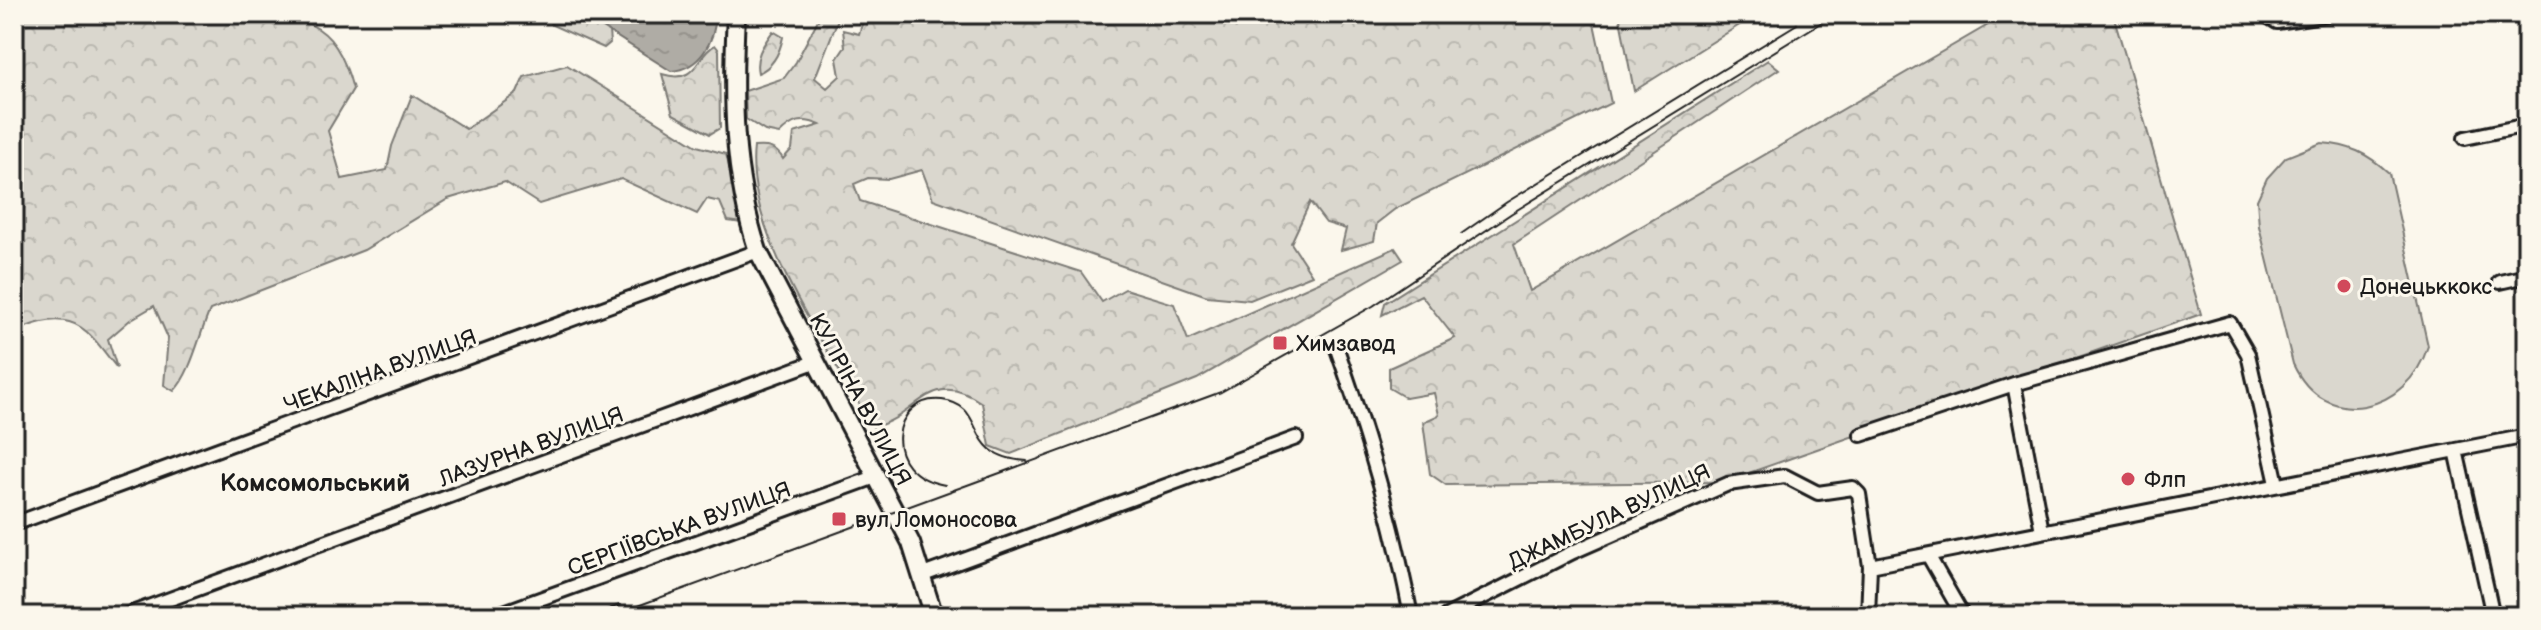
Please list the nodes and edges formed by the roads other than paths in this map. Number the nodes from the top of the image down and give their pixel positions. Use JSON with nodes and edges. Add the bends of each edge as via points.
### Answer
{"nodes":[{"id":1,"x":736,"y":14,"type":"edge"},
{"id":2,"x":2264,"y":14,"type":"edge"},
{"id":3,"x":2329,"y":14,"type":"edge"},
{"id":4,"x":2527,"y":125,"type":"edge"},
{"id":5,"x":2465,"y":138,"type":"dead end"},
{"id":6,"x":758,"y":251,"type":"junction"},
{"id":7,"x":2527,"y":276,"type":"edge"},
{"id":8,"x":2500,"y":282,"type":"dead end"},
{"id":9,"x":1337,"y":349,"type":"dead end"},
{"id":10,"x":817,"y":361,"type":"junction"},
{"id":11,"x":2014,"y":384,"type":"junction"},
{"id":12,"x":1861,"y":435,"type":"dead end"},
{"id":13,"x":2527,"y":436,"type":"edge"},
{"id":14,"x":1296,"y":438,"type":"dead end"},
{"id":15,"x":2456,"y":450,"type":"junction"},
{"id":16,"x":878,"y":476,"type":"junction"},
{"id":17,"x":2277,"y":484,"type":"junction"},
{"id":18,"x":14,"y":524,"type":"edge"},
{"id":19,"x":2042,"y":531,"type":"junction"},
{"id":20,"x":1928,"y":555,"type":"junction"},
{"id":21,"x":1870,"y":566,"type":"junction"},
{"id":22,"x":923,"y":575,"type":"junction"},
{"id":23,"x":124,"y":616,"type":"edge"},
{"id":24,"x":493,"y":616,"type":"edge"},
{"id":25,"x":934,"y":616,"type":"edge"},
{"id":26,"x":1411,"y":616,"type":"edge"},
{"id":27,"x":1446,"y":616,"type":"edge"},
{"id":28,"x":1868,"y":616,"type":"edge"},
{"id":29,"x":1963,"y":616,"type":"edge"},
{"id":30,"x":2493,"y":616,"type":"edge"}],
"edges":[{"from":1,"to":6,"type":"main road","name":"КУПРІНА ВУЛИЦЯ","via":[[734,138],[744,208]]},
{"from":2,"to":3,"type":"street","via":[[2277,22]]},
{"from":4,"to":5,"type":"street"},
{"from":6,"to":10,"type":"main road","name":"КУПРІНА ВУЛИЦЯ"},
{"from":6,"to":18,"type":"street","name":"ЧЕКАЛІНА ВУЛИЦЯ"},
{"from":7,"to":8,"type":"street"},
{"from":9,"to":26,"type":"street","via":[[1396,539]]},
{"from":10,"to":16,"type":"main road","name":"КУПРІНА ВУЛИЦЯ"},
{"from":10,"to":23,"type":"street","name":"ЛАЗУРНА ВУЛИЦЯ"},
{"from":11,"to":12,"type":"street"},
{"from":11,"to":17,"type":"street","via":[[2230,323],[2248,354]]},
{"from":11,"to":19,"type":"street"},
{"from":13,"to":15,"type":"street"},
{"from":14,"to":22,"type":"street"},
{"from":15,"to":17,"type":"street"},
{"from":15,"to":30,"type":"street"},
{"from":16,"to":22,"type":"main road","name":"КУПРІНА ВУЛИЦЯ"},
{"from":16,"to":24,"type":"street","name":"СЕРГІЇВСЬКА ВУЛИЦЯ"},
{"from":17,"to":19,"type":"street"},
{"from":19,"to":20,"type":"street"},
{"from":20,"to":21,"type":"street"},
{"from":20,"to":29,"type":"street"},
{"from":21,"to":27,"type":"street","name":"ДЖАМБУЛА ВУЛИЦЯ","via":[[1859,494],[1853,488],[1818,493],[1785,476],[1728,484],[1573,552]]},
{"from":21,"to":28,"type":"street"},
{"from":22,"to":25,"type":"main road","name":"КУПРІНА ВУЛИЦЯ"}]}
